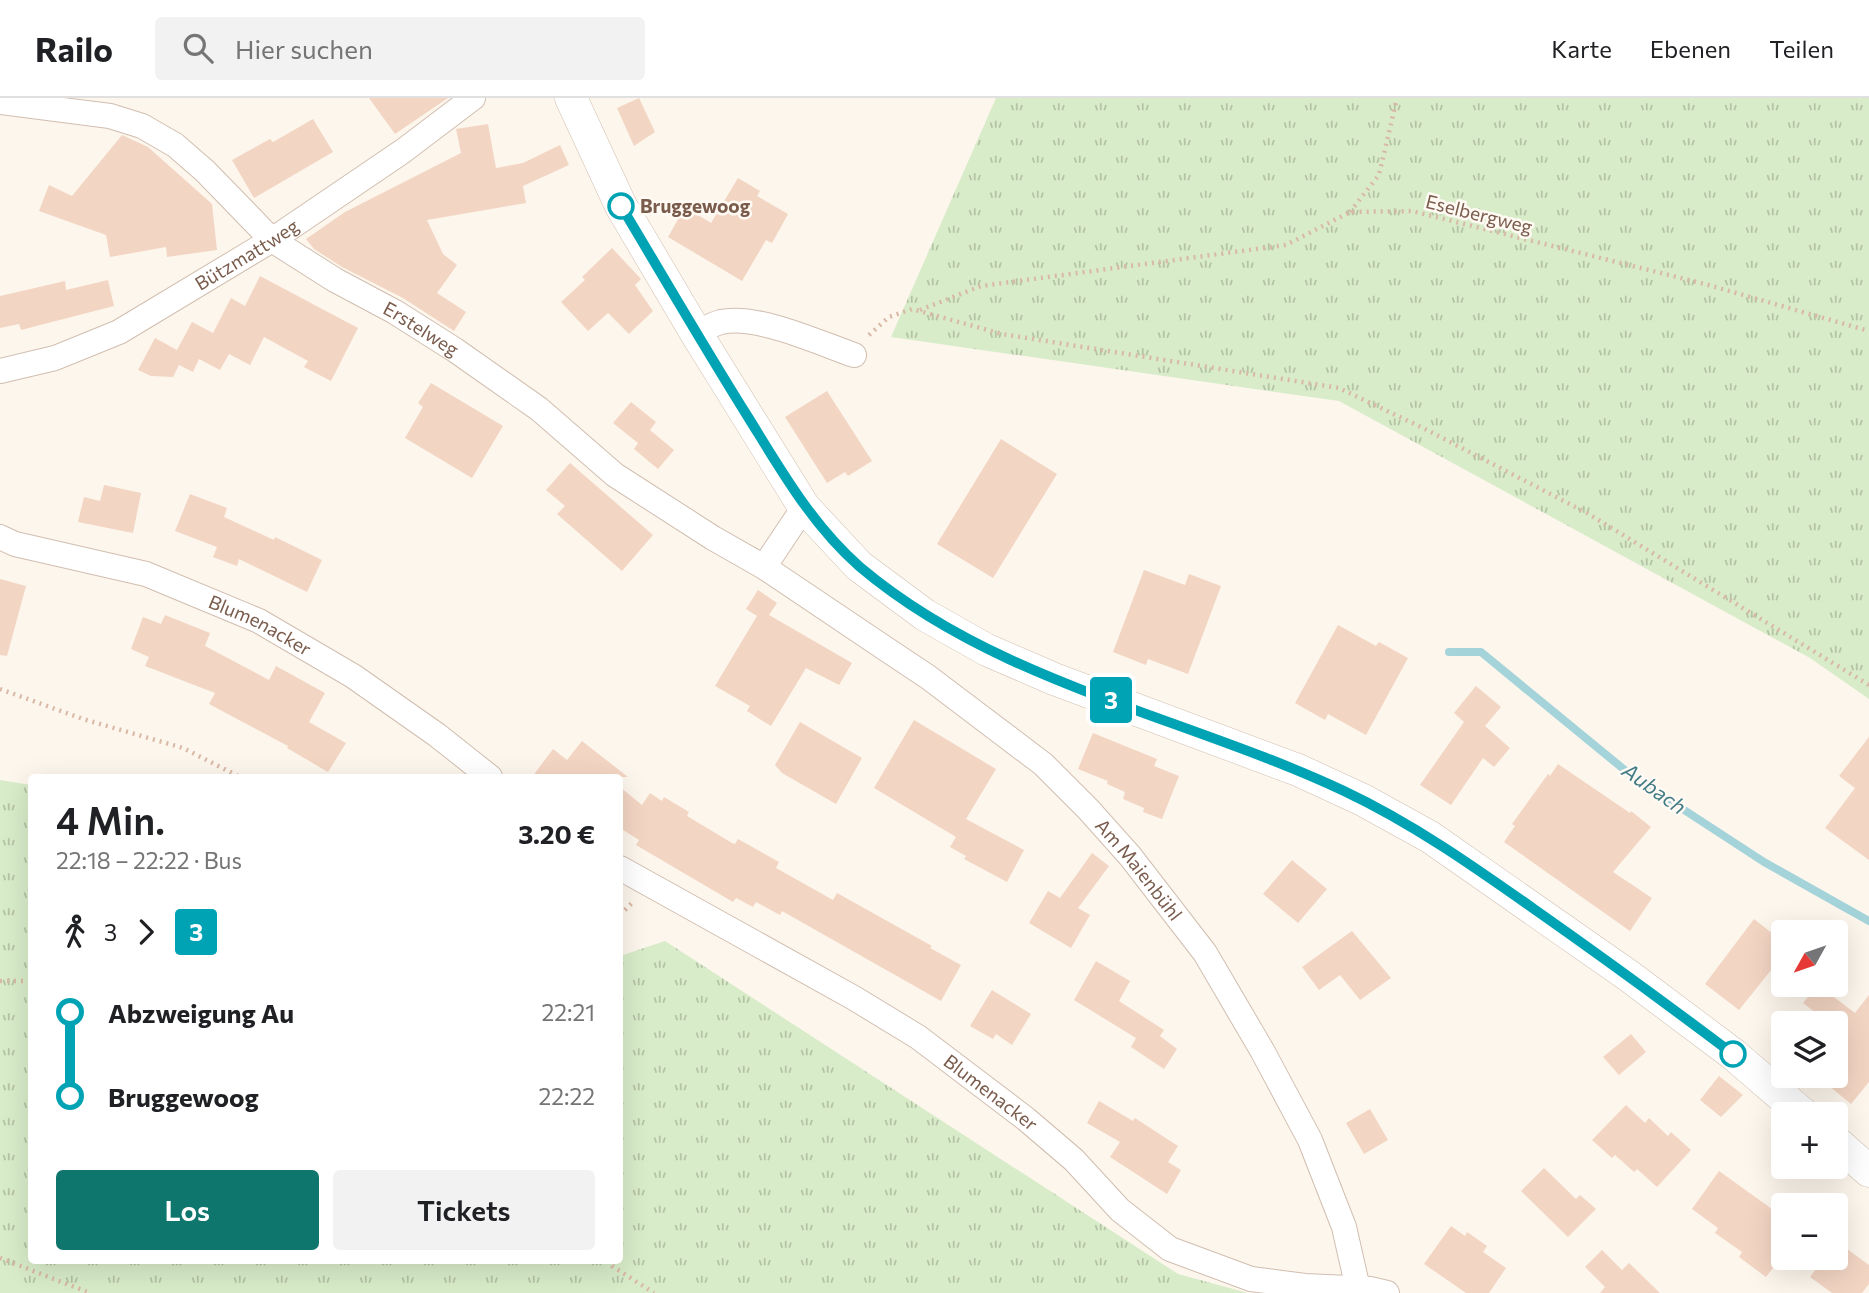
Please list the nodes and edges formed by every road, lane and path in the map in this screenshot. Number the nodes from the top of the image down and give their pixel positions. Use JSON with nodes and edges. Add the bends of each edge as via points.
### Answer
{"nodes":[{"id":1,"x":473,"y":98,"type":"edge"},
{"id":2,"x":570,"y":98,"type":"edge"},
{"id":3,"x":1397,"y":98,"type":"edge"},
{"id":4,"x":0,"y":102,"type":"edge"},
{"id":5,"x":1350,"y":212,"type":"junction"},
{"id":6,"x":272,"y":240,"type":"junction"},
{"id":7,"x":919,"y":310,"type":"junction"},
{"id":8,"x":1869,"y":331,"type":"edge"},
{"id":9,"x":696,"y":333,"type":"junction"},
{"id":10,"x":854,"y":355,"type":"joint"},
{"id":11,"x":0,"y":371,"type":"edge"},
{"id":12,"x":803,"y":507,"type":"junction"},
{"id":13,"x":0,"y":537,"type":"edge"},
{"id":14,"x":764,"y":567,"type":"junction"},
{"id":15,"x":1869,"y":685,"type":"edge"},
{"id":16,"x":0,"y":689,"type":"edge"},
{"id":17,"x":234,"y":774,"type":"edge"},
{"id":18,"x":486,"y":774,"type":"edge"},
{"id":19,"x":623,"y":870,"type":"edge"},
{"id":20,"x":0,"y":981,"type":"edge"},
{"id":21,"x":28,"y":981,"type":"edge"},
{"id":22,"x":1789,"y":1102,"type":"edge"},
{"id":23,"x":1848,"y":1153,"type":"edge"},
{"id":24,"x":1869,"y":1171,"type":"edge"},
{"id":25,"x":0,"y":1258,"type":"edge"},
{"id":26,"x":611,"y":1264,"type":"edge"},
{"id":27,"x":1359,"y":1291,"type":"edge"},
{"id":28,"x":90,"y":1293,"type":"edge"},
{"id":29,"x":654,"y":1293,"type":"edge"},
{"id":30,"x":1387,"y":1293,"type":"edge"}],
"edges":[{"from":1,"to":6,"type":"street","name":"Bützmattweg"},
{"from":2,"to":9,"type":"street","via":[[621,206]]},
{"from":3,"to":5,"type":"path","via":[[1379,175]]},
{"from":4,"to":6,"type":"street","name":"Erstelweg","via":[[110,116],[142,126],[175,145],[205,171]]},
{"from":5,"to":7,"type":"path","name":"Eselbergweg","via":[[1286,245],[981,286]]},
{"from":5,"to":8,"type":"path","name":"Eselbergweg","via":[[1412,211],[1705,284]]},
{"from":6,"to":11,"type":"street","name":"Bützmattweg","via":[[119,332],[55,358]]},
{"from":6,"to":14,"type":"street","name":"Erstelweg","via":[[455,350],[539,409],[615,475]]},
{"from":7,"to":10,"type":"path","name":"Eselbergweg","via":[[889,317],[861,342]]},
{"from":7,"to":15,"type":"path","via":[[1002,334],[1339,388],[1587,513]]},
{"from":9,"to":10,"type":"street","via":[[721,322],[764,323]]},
{"from":9,"to":12,"type":"street"},
{"from":12,"to":14,"type":"street"},
{"from":12,"to":22,"type":"street","via":[[859,566],[925,615],[987,650],[1298,770],[1430,837],[1629,975]]},
{"from":13,"to":18,"type":"street","name":"Blumenacker","via":[[146,574],[259,621],[353,676]]},
{"from":14,"to":27,"type":"street","name":"Am Maienbühl","via":[[928,677],[1042,764],[1130,856],[1205,953],[1304,1129],[1344,1227]]},
{"from":16,"to":17,"type":"path","via":[[183,748]]},
{"from":19,"to":27,"type":"street","name":"Blumenacker","via":[[918,1037],[1026,1119],[1074,1160],[1120,1210],[1170,1249],[1251,1279]]},
{"from":20,"to":21,"type":"path"},
{"from":23,"to":24,"type":"street"},
{"from":25,"to":28,"type":"path"},
{"from":26,"to":29,"type":"path"},
{"from":27,"to":30,"type":"street","name":"Blumenacker"}]}
